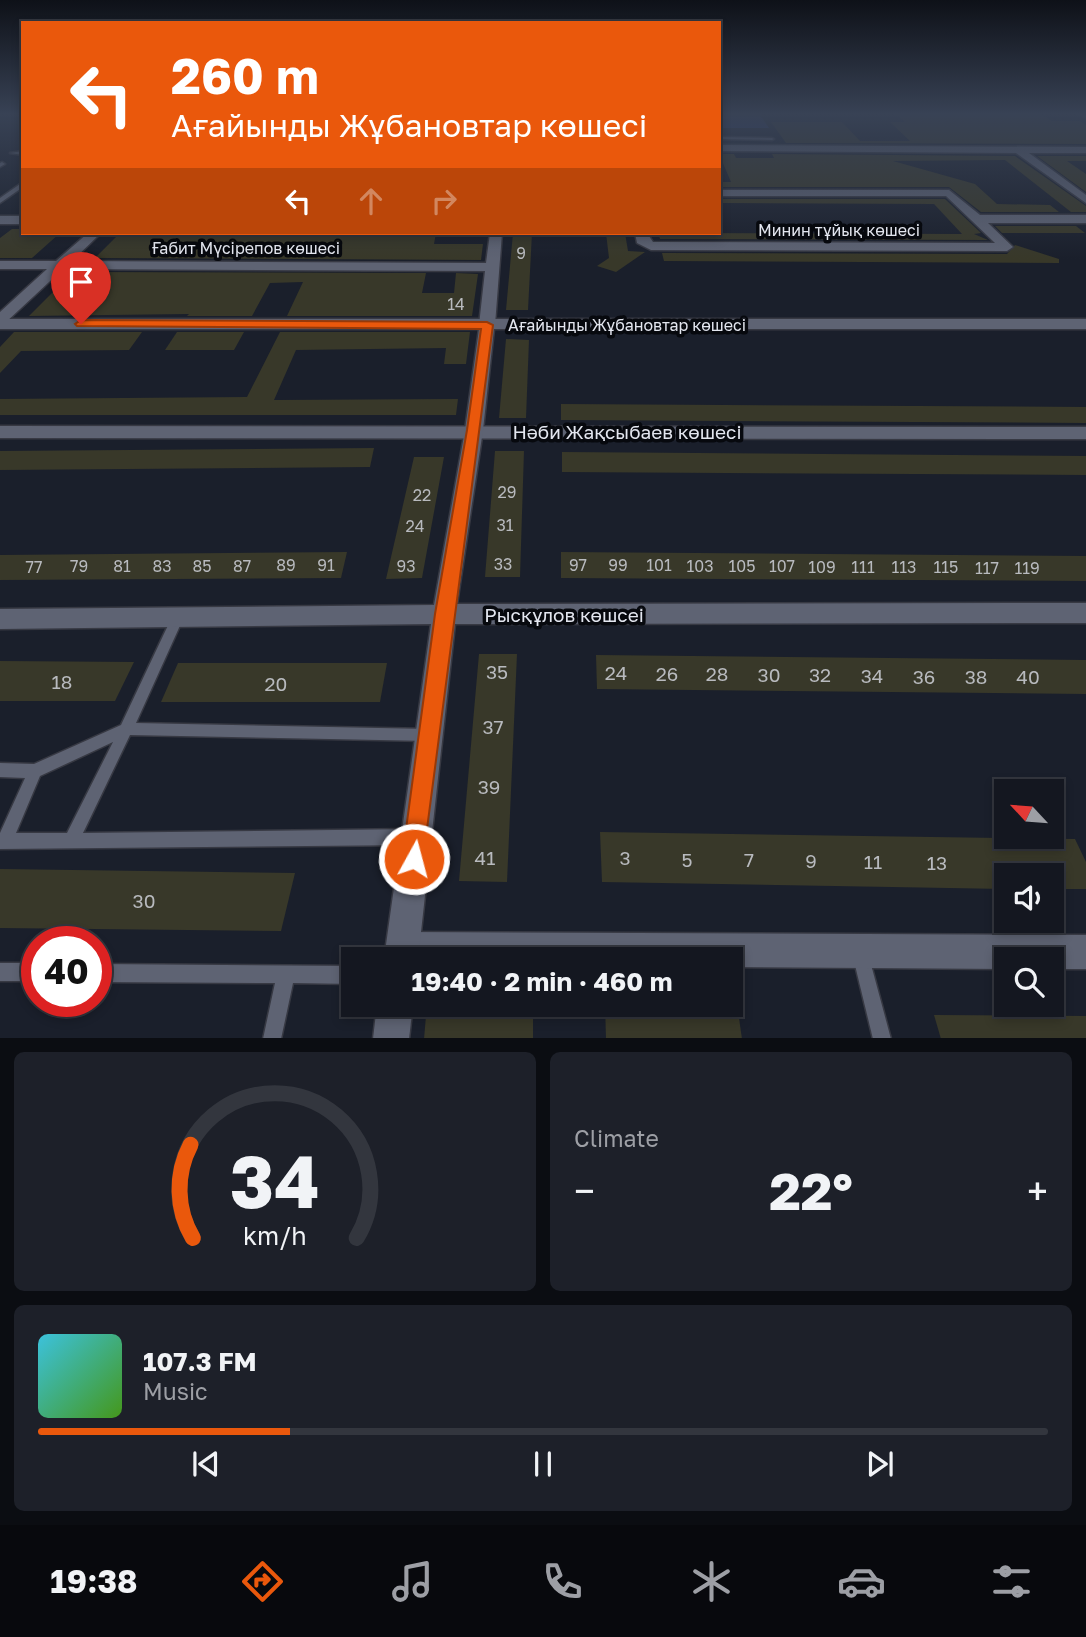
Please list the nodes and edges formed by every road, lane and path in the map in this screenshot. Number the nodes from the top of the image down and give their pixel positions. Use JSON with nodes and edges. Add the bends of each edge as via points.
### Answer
{"nodes":[{"id":1,"x":1034,"y":161,"type":"edge"},
{"id":2,"x":21,"y":185,"type":"edge"},
{"id":3,"x":721,"y":193,"type":"edge"},
{"id":4,"x":1086,"y":200,"type":"edge"},
{"id":5,"x":0,"y":201,"type":"edge"},
{"id":6,"x":978,"y":219,"type":"junction"},
{"id":7,"x":1086,"y":219,"type":"edge"},
{"id":8,"x":0,"y":220,"type":"edge"},
{"id":9,"x":21,"y":220,"type":"edge"},
{"id":10,"x":93,"y":235,"type":"edge"},
{"id":11,"x":496,"y":235,"type":"edge"},
{"id":12,"x":642,"y":235,"type":"edge"},
{"id":13,"x":0,"y":265,"type":"edge"},
{"id":14,"x":60,"y":265,"type":"junction"},
{"id":15,"x":492,"y":267,"type":"junction"},
{"id":16,"x":0,"y":322,"type":"edge"},
{"id":17,"x":1086,"y":324,"type":"edge"},
{"id":18,"x":487,"y":325,"type":"junction"},
{"id":19,"x":474,"y":430,"type":"junction"},
{"id":20,"x":0,"y":432,"type":"edge"},
{"id":21,"x":1086,"y":433,"type":"edge"},
{"id":22,"x":1086,"y":613,"type":"edge"},
{"id":23,"x":444,"y":614,"type":"junction"},
{"id":24,"x":0,"y":619,"type":"edge"},
{"id":25,"x":177,"y":619,"type":"junction"},
{"id":26,"x":126,"y":729,"type":"junction"},
{"id":27,"x":429,"y":735,"type":"junction"},
{"id":28,"x":0,"y":770,"type":"edge"},
{"id":29,"x":35,"y":771,"type":"junction"},
{"id":30,"x":416,"y":837,"type":"junction"},
{"id":31,"x":3,"y":841,"type":"edge"},
{"id":32,"x":71,"y":841,"type":"junction"},
{"id":33,"x":403,"y":947,"type":"edge"},
{"id":34,"x":859,"y":951,"type":"junction"},
{"id":35,"x":743,"y":952,"type":"edge"},
{"id":36,"x":1086,"y":952,"type":"edge"},
{"id":37,"x":0,"y":972,"type":"edge"},
{"id":38,"x":21,"y":972,"type":"edge"},
{"id":39,"x":112,"y":973,"type":"edge"},
{"id":40,"x":286,"y":974,"type":"junction"},
{"id":41,"x":341,"y":975,"type":"edge"},
{"id":42,"x":394,"y":1017,"type":"edge"},
{"id":43,"x":272,"y":1038,"type":"edge"},
{"id":44,"x":391,"y":1038,"type":"edge"},
{"id":45,"x":882,"y":1038,"type":"edge"}],
"edges":[{"from":1,"to":4,"type":"street"},
{"from":2,"to":5,"type":"lane"},
{"from":3,"to":6,"type":"street","name":"Минин тұйық көшесі","via":[[949,193]]},
{"from":6,"to":7,"type":"street"},
{"from":6,"to":12,"type":"street","name":"Минин тұйық көшесі","via":[[1006,248],[651,246],[645,245]]},
{"from":8,"to":9,"type":"street"},
{"from":10,"to":14,"type":"street"},
{"from":11,"to":15,"type":"street"},
{"from":13,"to":14,"type":"street","name":"Ғабит Мүсірепов көшесі"},
{"from":14,"to":15,"type":"street","name":"Ғабит Мүсірепов көшесі"},
{"from":14,"to":16,"type":"street"},
{"from":15,"to":18,"type":"street"},
{"from":16,"to":18,"type":"street","name":"Ағайынды Жұбановтар көшесі"},
{"from":17,"to":18,"type":"street","name":"Ағайынды Жұбановтар көшесі"},
{"from":18,"to":19,"type":"street"},
{"from":19,"to":20,"type":"street","name":"Нәби Жақсыбаев көшесі"},
{"from":19,"to":21,"type":"street","name":"Нәби Жақсыбаев көшесі"},
{"from":19,"to":23,"type":"street"},
{"from":22,"to":23,"type":"street","name":"Рысқұлов көшсеі"},
{"from":23,"to":25,"type":"street","name":"Рысқұлов көшсеі"},
{"from":23,"to":27,"type":"street"},
{"from":24,"to":25,"type":"street","name":"Рысқұлов көшсеі"},
{"from":25,"to":26,"type":"lane"},
{"from":26,"to":27,"type":"lane"},
{"from":26,"to":29,"type":"lane"},
{"from":26,"to":32,"type":"lane"},
{"from":27,"to":30,"type":"street"},
{"from":28,"to":29,"type":"lane"},
{"from":29,"to":31,"type":"lane"},
{"from":30,"to":32,"type":"lane"},
{"from":30,"to":33,"type":"street"},
{"from":31,"to":32,"type":"lane"},
{"from":34,"to":35,"type":"street"},
{"from":34,"to":36,"type":"street"},
{"from":34,"to":45,"type":"lane"},
{"from":37,"to":38,"type":"lane"},
{"from":39,"to":40,"type":"lane"},
{"from":40,"to":41,"type":"lane"},
{"from":40,"to":43,"type":"lane"},
{"from":42,"to":44,"type":"street"}]}
